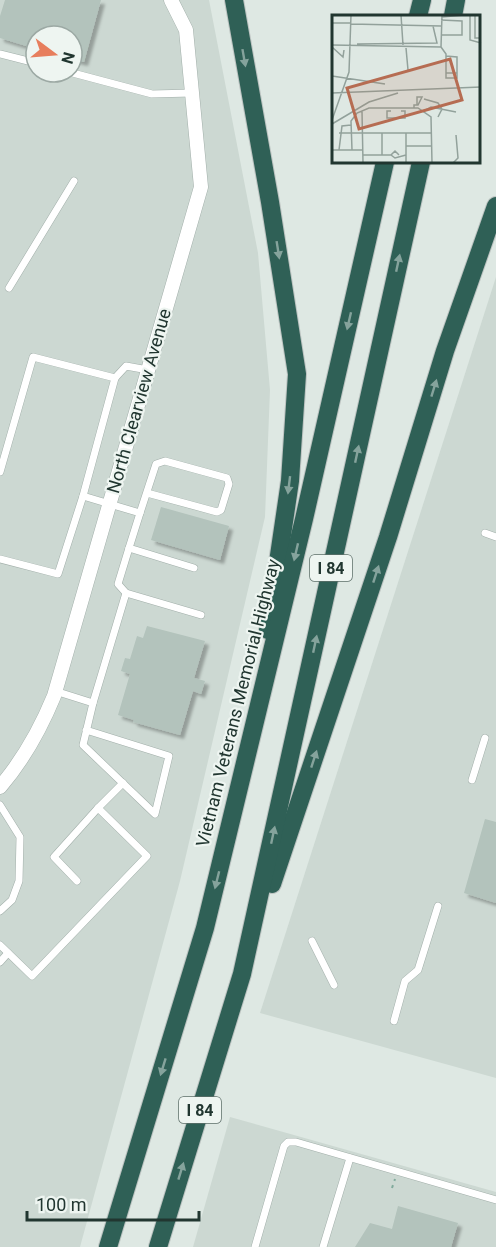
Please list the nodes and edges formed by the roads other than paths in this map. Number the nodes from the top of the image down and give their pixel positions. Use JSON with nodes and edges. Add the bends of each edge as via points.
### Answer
{"nodes":[{"id":1,"x":171,"y":0,"type":"edge"},
{"id":2,"x":234,"y":0,"type":"edge"},
{"id":3,"x":422,"y":0,"type":"edge"},
{"id":4,"x":456,"y":0,"type":"edge"},
{"id":5,"x":418,"y":15,"type":"edge"},
{"id":6,"x":453,"y":15,"type":"edge"},
{"id":7,"x":0,"y":54,"type":"edge"},
{"id":8,"x":24,"y":60,"type":"edge"},
{"id":9,"x":84,"y":76,"type":"edge"},
{"id":10,"x":192,"y":93,"type":"junction"},
{"id":11,"x":385,"y":164,"type":"edge"},
{"id":12,"x":421,"y":164,"type":"edge"},
{"id":13,"x":74,"y":181,"type":"dead end"},
{"id":14,"x":496,"y":207,"type":"edge"},
{"id":15,"x":9,"y":288,"type":"dead end"},
{"id":16,"x":148,"y":370,"type":"junction"},
{"id":17,"x":115,"y":378,"type":"junction"},
{"id":18,"x":0,"y":472,"type":"edge"},
{"id":19,"x":147,"y":493,"type":"junction"},
{"id":20,"x":83,"y":496,"type":"junction"},
{"id":21,"x":109,"y":504,"type":"junction"},
{"id":22,"x":140,"y":513,"type":"junction"},
{"id":23,"x":485,"y":533,"type":"dead end"},
{"id":24,"x":496,"y":537,"type":"edge"},
{"id":25,"x":129,"y":548,"type":"junction"},
{"id":26,"x":0,"y":559,"type":"edge"},
{"id":27,"x":194,"y":568,"type":"dead end"},
{"id":28,"x":126,"y":593,"type":"junction"},
{"id":29,"x":201,"y":615,"type":"dead end"},
{"id":30,"x":55,"y":692,"type":"junction"},
{"id":31,"x":261,"y":701,"type":"junction"},
{"id":32,"x":93,"y":703,"type":"junction"},
{"id":33,"x":86,"y":730,"type":"junction"},
{"id":34,"x":485,"y":738,"type":"dead end"},
{"id":35,"x":472,"y":780,"type":"dead end"},
{"id":36,"x":123,"y":783,"type":"junction"},
{"id":37,"x":0,"y":787,"type":"edge"},
{"id":38,"x":0,"y":805,"type":"edge"},
{"id":39,"x":98,"y":808,"type":"junction"},
{"id":40,"x":76,"y":881,"type":"dead end"},
{"id":41,"x":438,"y":906,"type":"dead end"},
{"id":42,"x":0,"y":911,"type":"edge"},
{"id":43,"x":312,"y":941,"type":"dead end"},
{"id":44,"x":0,"y":945,"type":"edge"},
{"id":45,"x":8,"y":953,"type":"junction"},
{"id":46,"x":0,"y":962,"type":"edge"},
{"id":47,"x":242,"y":974,"type":"junction"},
{"id":48,"x":334,"y":985,"type":"dead end"},
{"id":49,"x":394,"y":1021,"type":"dead end"},
{"id":50,"x":350,"y":1158,"type":"junction"},
{"id":51,"x":496,"y":1200,"type":"edge"},
{"id":52,"x":108,"y":1247,"type":"edge"},
{"id":53,"x":158,"y":1247,"type":"edge"},
{"id":54,"x":255,"y":1247,"type":"edge"},
{"id":55,"x":323,"y":1247,"type":"edge"}],
"edges":[{"from":1,"to":10,"type":"street","name":"North Clearview Avenue","via":[[186,30]]},
{"from":2,"to":31,"type":"highway","one_way":true,"via":[[297,374],[290,481],[270,607]]},
{"from":3,"to":5,"type":"highway"},
{"from":4,"to":6,"type":"highway"},
{"from":7,"to":8,"type":"lane"},
{"from":9,"to":10,"type":"lane","via":[[152,94]]},
{"from":10,"to":16,"type":"street","name":"North Clearview Avenue","via":[[201,187]]},
{"from":11,"to":31,"type":"highway","name":"Vietnam Veterans Memorial Highway","number":"I 84","one_way":true},
{"from":47,"to":12,"type":"highway","number":"I 84","one_way":true},
{"from":13,"to":15,"type":"lane"},
{"from":47,"to":14,"type":"highway","one_way":true},
{"from":16,"to":17,"type":"lane","via":[[126,366]]},
{"from":16,"to":21,"type":"street","name":"North Clearview Avenue"},
{"from":17,"to":18,"type":"lane","via":[[33,357]]},
{"from":17,"to":20,"type":"lane"},
{"from":19,"to":19,"type":"lane","via":[[156,464],[165,461],[227,478],[229,483],[217,512]]},
{"from":19,"to":22,"type":"lane"},
{"from":20,"to":21,"type":"lane"},
{"from":20,"to":26,"type":"lane","via":[[58,574]]},
{"from":21,"to":22,"type":"lane"},
{"from":21,"to":30,"type":"street","name":"North Clearview Avenue"},
{"from":22,"to":25,"type":"lane"},
{"from":23,"to":24,"type":"lane"},
{"from":25,"to":27,"type":"lane"},
{"from":25,"to":28,"type":"lane","via":[[118,584]]},
{"from":28,"to":29,"type":"lane"},
{"from":28,"to":32,"type":"lane"},
{"from":30,"to":32,"type":"lane"},
{"from":30,"to":37,"type":"street","name":"North Clearview Avenue","via":[[40,730]]},
{"from":31,"to":52,"type":"highway","name":"Vietnam Veterans Memorial Highway","number":"I 84","one_way":true,"via":[[205,928]]},
{"from":32,"to":33,"type":"lane"},
{"from":33,"to":36,"type":"lane","via":[[82,745]]},
{"from":33,"to":36,"type":"lane","via":[[169,756],[155,814]]},
{"from":34,"to":35,"type":"lane"},
{"from":36,"to":39,"type":"lane"},
{"from":38,"to":42,"type":"lane","via":[[20,837],[19,882],[12,900]]},
{"from":39,"to":40,"type":"lane","via":[[54,857]]},
{"from":39,"to":45,"type":"lane","via":[[147,856],[32,976]]},
{"from":41,"to":49,"type":"lane","via":[[418,970],[405,981]]},
{"from":43,"to":48,"type":"lane"},
{"from":44,"to":45,"type":"lane"},
{"from":45,"to":46,"type":"lane"},
{"from":53,"to":47,"type":"highway","number":"I 84","one_way":true},
{"from":50,"to":51,"type":"lane"},
{"from":50,"to":54,"type":"lane","via":[[288,1142]]},
{"from":50,"to":55,"type":"lane"}]}
